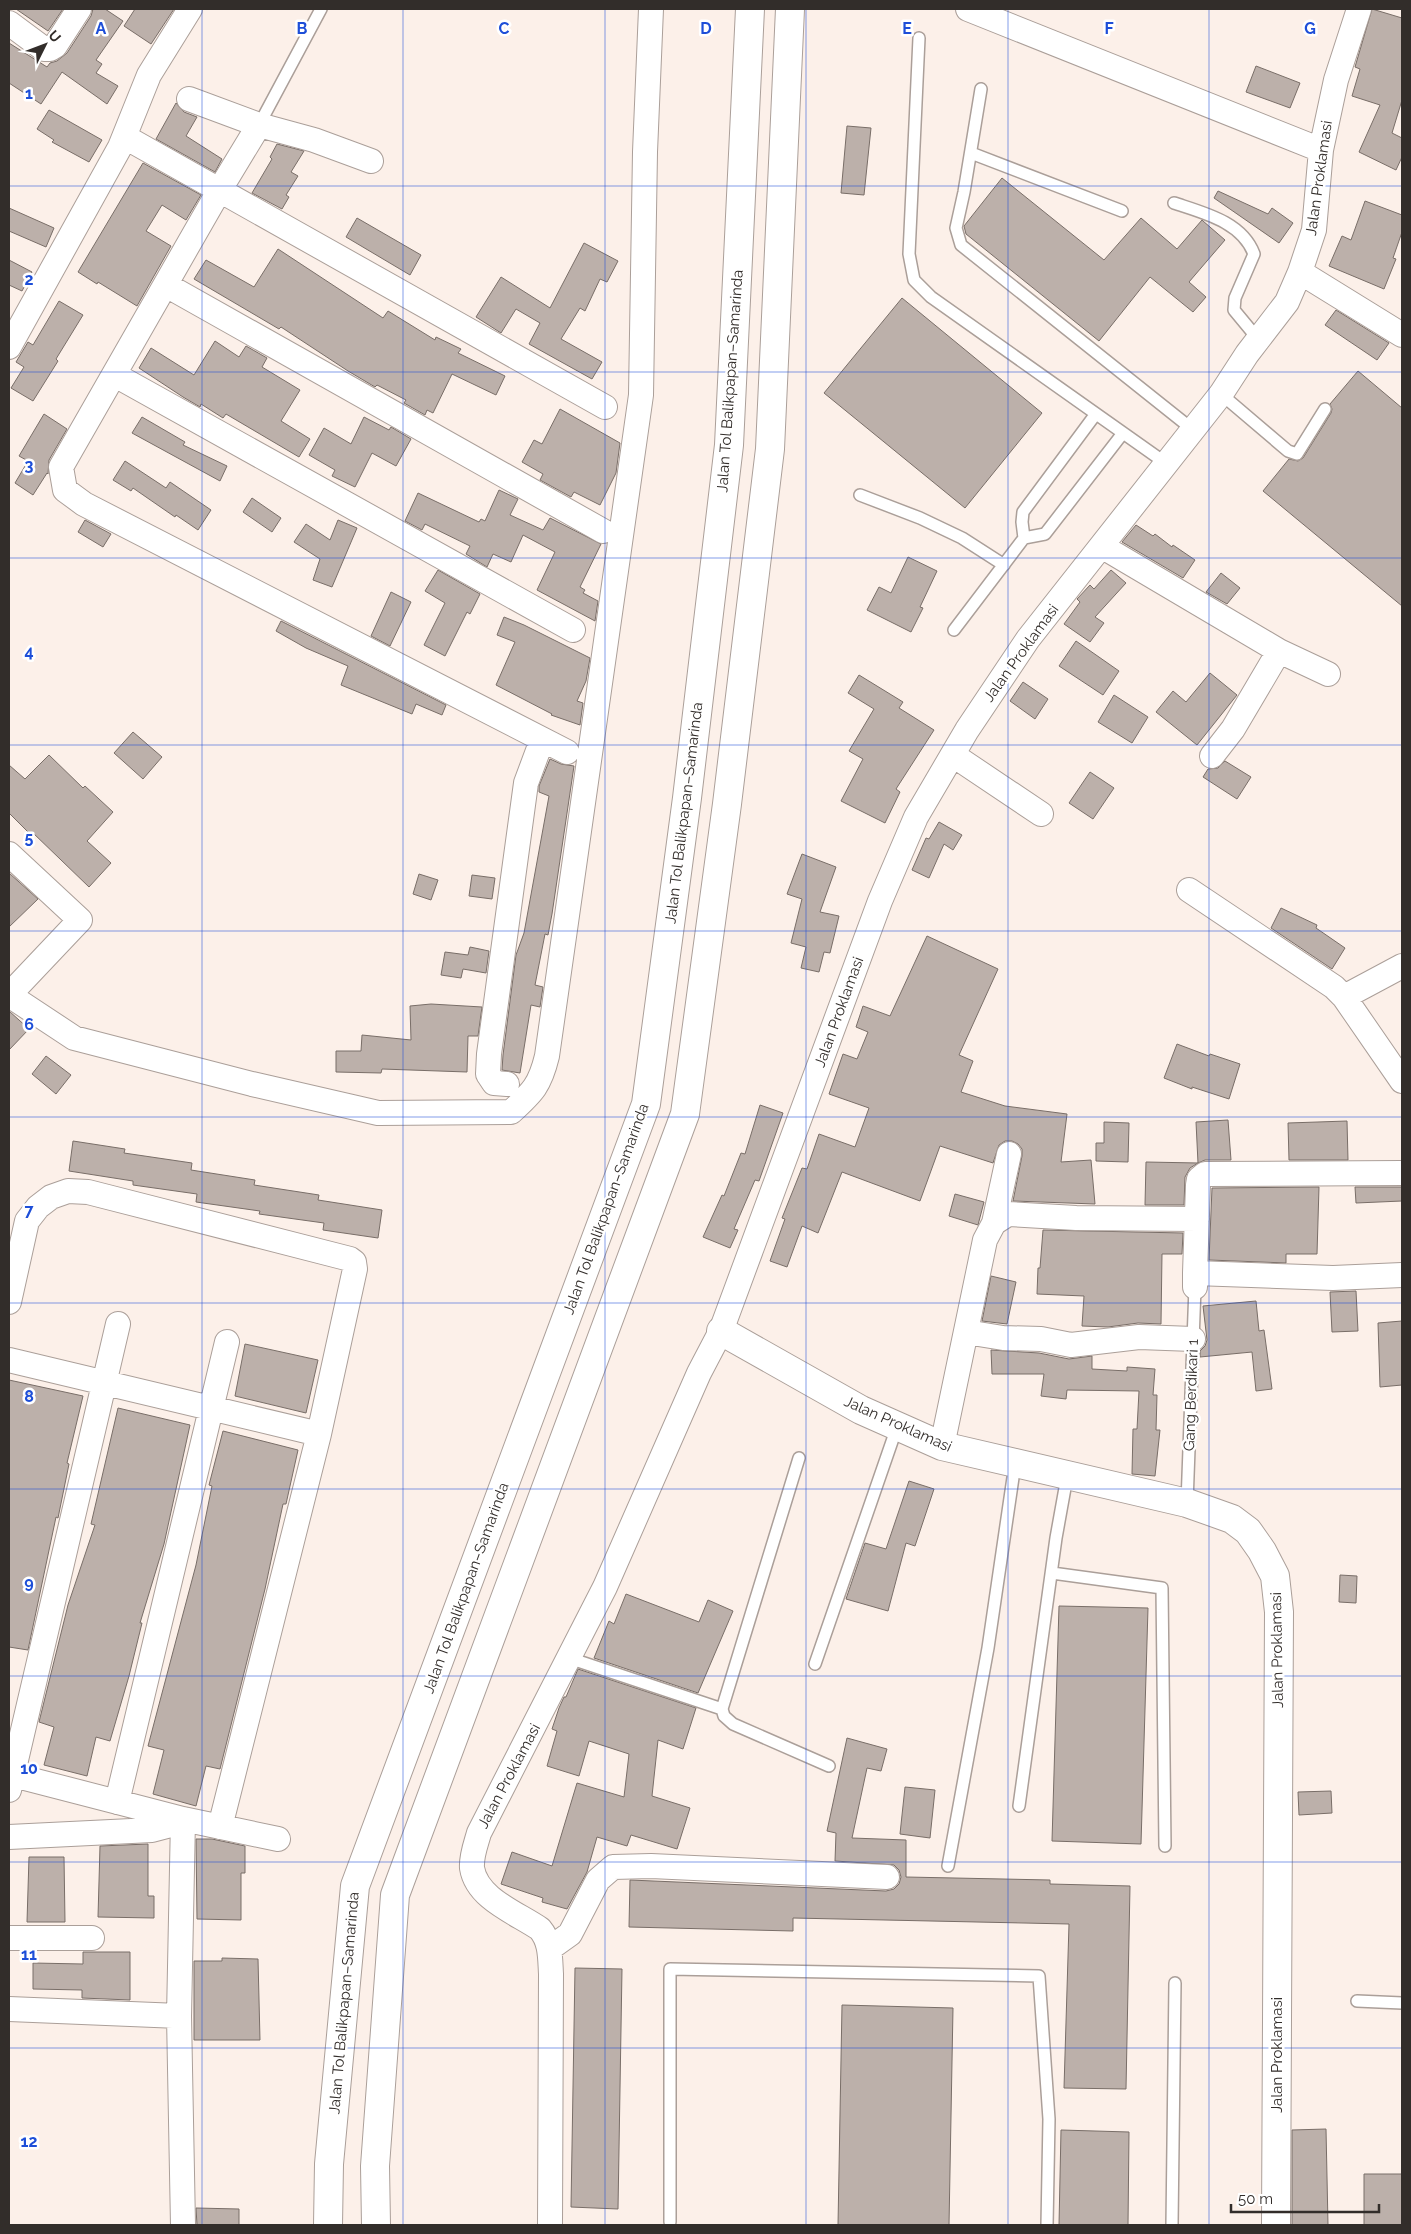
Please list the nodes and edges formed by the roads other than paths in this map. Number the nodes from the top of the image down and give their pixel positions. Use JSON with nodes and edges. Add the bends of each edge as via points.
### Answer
{"nodes":[{"id":1,"x":79,"y":9,"type":"edge"},
{"id":2,"x":190,"y":9,"type":"edge"},
{"id":3,"x":321,"y":9,"type":"edge"},
{"id":4,"x":651,"y":9,"type":"edge"},
{"id":5,"x":750,"y":9,"type":"edge"},
{"id":6,"x":790,"y":9,"type":"edge"},
{"id":7,"x":968,"y":9,"type":"edge"},
{"id":8,"x":1359,"y":9,"type":"edge"},
{"id":9,"x":9,"y":23,"type":"edge"},
{"id":10,"x":919,"y":38,"type":"dead end"},
{"id":11,"x":981,"y":90,"type":"dead end"},
{"id":12,"x":189,"y":99,"type":"dead end"},
{"id":13,"x":258,"y":125,"type":"junction"},
{"id":14,"x":125,"y":137,"type":"junction"},
{"id":15,"x":1321,"y":150,"type":"junction"},
{"id":16,"x":971,"y":154,"type":"junction"},
{"id":17,"x":371,"y":161,"type":"dead end"},
{"id":18,"x":219,"y":191,"type":"junction"},
{"id":19,"x":1174,"y":203,"type":"dead end"},
{"id":20,"x":1122,"y":211,"type":"dead end"},
{"id":21,"x":1300,"y":272,"type":"junction"},
{"id":22,"x":166,"y":285,"type":"junction"},
{"id":23,"x":18,"y":308,"type":"edge"},
{"id":24,"x":1402,"y":335,"type":"edge"},
{"id":25,"x":1258,"y":339,"type":"junction"},
{"id":26,"x":9,"y":347,"type":"edge"},
{"id":27,"x":115,"y":375,"type":"junction"},
{"id":28,"x":1221,"y":394,"type":"junction"},
{"id":29,"x":605,"y":407,"type":"dead end"},
{"id":30,"x":1325,"y":409,"type":"dead end"},
{"id":31,"x":1095,"y":416,"type":"junction"},
{"id":32,"x":1192,"y":429,"type":"junction"},
{"id":33,"x":1123,"y":434,"type":"junction"},
{"id":34,"x":1167,"y":464,"type":"junction"},
{"id":35,"x":860,"y":495,"type":"dead end"},
{"id":36,"x":603,"y":531,"type":"dead end"},
{"id":37,"x":1024,"y":538,"type":"junction"},
{"id":38,"x":1103,"y":546,"type":"junction"},
{"id":39,"x":1004,"y":565,"type":"junction"},
{"id":40,"x":573,"y":630,"type":"dead end"},
{"id":41,"x":954,"y":630,"type":"dead end"},
{"id":42,"x":1279,"y":651,"type":"junction"},
{"id":43,"x":1328,"y":674,"type":"dead end"},
{"id":44,"x":542,"y":740,"type":"junction"},
{"id":45,"x":567,"y":752,"type":"dead end"},
{"id":46,"x":953,"y":755,"type":"junction"},
{"id":47,"x":1212,"y":756,"type":"dead end"},
{"id":48,"x":1041,"y":814,"type":"dead end"},
{"id":49,"x":9,"y":854,"type":"edge"},
{"id":50,"x":1189,"y":890,"type":"dead end"},
{"id":51,"x":1402,"y":966,"type":"edge"},
{"id":52,"x":9,"y":995,"type":"edge"},
{"id":53,"x":1344,"y":997,"type":"junction"},
{"id":54,"x":1402,"y":1081,"type":"edge"},
{"id":55,"x":507,"y":1084,"type":"dead end"},
{"id":56,"x":1009,"y":1154,"type":"dead end"},
{"id":57,"x":1402,"y":1173,"type":"edge"},
{"id":58,"x":1197,"y":1219,"type":"junction"},
{"id":59,"x":994,"y":1223,"type":"junction"},
{"id":60,"x":1402,"y":1275,"type":"edge"},
{"id":61,"x":1195,"y":1280,"type":"junction"},
{"id":62,"x":9,"y":1302,"type":"edge"},
{"id":63,"x":118,"y":1324,"type":"dead end"},
{"id":64,"x":721,"y":1331,"type":"junction"},
{"id":65,"x":966,"y":1332,"type":"junction"},
{"id":66,"x":1193,"y":1340,"type":"junction"},
{"id":67,"x":227,"y":1342,"type":"dead end"},
{"id":68,"x":9,"y":1360,"type":"edge"},
{"id":69,"x":104,"y":1383,"type":"junction"},
{"id":70,"x":211,"y":1409,"type":"junction"},
{"id":71,"x":897,"y":1427,"type":"junction"},
{"id":72,"x":319,"y":1434,"type":"junction"},
{"id":73,"x":942,"y":1446,"type":"junction"},
{"id":74,"x":799,"y":1458,"type":"dead end"},
{"id":75,"x":1015,"y":1464,"type":"junction"},
{"id":76,"x":1068,"y":1477,"type":"junction"},
{"id":77,"x":1187,"y":1503,"type":"junction"},
{"id":78,"x":1052,"y":1573,"type":"junction"},
{"id":79,"x":569,"y":1658,"type":"junction"},
{"id":80,"x":815,"y":1664,"type":"dead end"},
{"id":81,"x":722,"y":1708,"type":"junction"},
{"id":82,"x":829,"y":1766,"type":"dead end"},
{"id":83,"x":10,"y":1779,"type":"edge"},
{"id":84,"x":118,"y":1802,"type":"junction"},
{"id":85,"x":1019,"y":1806,"type":"dead end"},
{"id":86,"x":183,"y":1819,"type":"junction"},
{"id":87,"x":220,"y":1827,"type":"junction"},
{"id":88,"x":9,"y":1837,"type":"edge"},
{"id":89,"x":278,"y":1839,"type":"dead end"},
{"id":90,"x":1165,"y":1846,"type":"dead end"},
{"id":91,"x":948,"y":1866,"type":"dead end"},
{"id":92,"x":887,"y":1877,"type":"dead end"},
{"id":93,"x":9,"y":1938,"type":"edge"},
{"id":94,"x":92,"y":1938,"type":"dead end"},
{"id":95,"x":549,"y":1949,"type":"junction"},
{"id":96,"x":1175,"y":1982,"type":"dead end"},
{"id":97,"x":1357,"y":2000,"type":"dead end"},
{"id":98,"x":1402,"y":2003,"type":"edge"},
{"id":99,"x":9,"y":2009,"type":"edge"},
{"id":100,"x":179,"y":2016,"type":"junction"},
{"id":101,"x":375,"y":2166,"type":"junction"},
{"id":102,"x":670,"y":2222,"type":"dead end"},
{"id":103,"x":183,"y":2225,"type":"edge"},
{"id":104,"x":328,"y":2225,"type":"edge"},
{"id":105,"x":376,"y":2225,"type":"edge"},
{"id":106,"x":384,"y":2225,"type":"edge"},
{"id":107,"x":550,"y":2225,"type":"edge"},
{"id":108,"x":1047,"y":2225,"type":"edge"},
{"id":109,"x":1172,"y":2225,"type":"edge"},
{"id":110,"x":1276,"y":2225,"type":"edge"}],
"edges":[{"from":1,"to":9,"type":"street","via":[[50,49],[44,49]]},
{"from":2,"to":14,"type":"street","via":[[149,75]]},
{"from":3,"to":13,"type":"lane"},
{"from":4,"to":52,"type":"street","via":[[641,395],[547,1056],[533,1092],[511,1112],[378,1113],[74,1038]]},
{"from":5,"to":104,"type":"main road","name":"Jalan Tol Balikpapan–Samarinda","via":[[729,445],[646,1104],[355,1886],[329,2164]]},
{"from":6,"to":101,"type":"main road","via":[[770,449],[726,814],[685,1114],[394,1895]]},
{"from":7,"to":15,"type":"street"},
{"from":8,"to":15,"type":"street","name":"Jalan Proklamasi","via":[[1336,80]]},
{"from":10,"to":31,"type":"lane","via":[[908,254],[914,280],[930,297]]},
{"from":11,"to":16,"type":"lane"},
{"from":12,"to":13,"type":"street"},
{"from":13,"to":17,"type":"street","via":[[314,140]]},
{"from":13,"to":18,"type":"street"},
{"from":14,"to":18,"type":"street"},
{"from":14,"to":23,"type":"street"},
{"from":15,"to":21,"type":"street","name":"Jalan Proklamasi","via":[[1314,230]]},
{"from":16,"to":20,"type":"lane"},
{"from":16,"to":32,"type":"lane","via":[[956,228],[961,245]]},
{"from":18,"to":22,"type":"street"},
{"from":18,"to":29,"type":"street"},
{"from":19,"to":25,"type":"lane","via":[[1221,219],[1249,241],[1254,254],[1235,298],[1234,310]]},
{"from":21,"to":24,"type":"street"},
{"from":21,"to":25,"type":"street","name":"Jalan Proklamasi","via":[[1287,302]]},
{"from":22,"to":27,"type":"street"},
{"from":22,"to":36,"type":"street"},
{"from":23,"to":26,"type":"street"},
{"from":25,"to":28,"type":"street","name":"Jalan Proklamasi"},
{"from":27,"to":40,"type":"street"},
{"from":27,"to":44,"type":"street","via":[[61,468],[65,490],[84,504]]},
{"from":28,"to":30,"type":"lane","via":[[1297,454]]},
{"from":28,"to":32,"type":"street","name":"Jalan Proklamasi"},
{"from":31,"to":33,"type":"lane"},
{"from":31,"to":37,"type":"lane","via":[[1024,512]]},
{"from":32,"to":34,"type":"street","name":"Jalan Proklamasi"},
{"from":33,"to":34,"type":"lane"},
{"from":33,"to":37,"type":"lane","via":[[1045,534]]},
{"from":34,"to":38,"type":"street","name":"Jalan Proklamasi"},
{"from":35,"to":39,"type":"lane","via":[[962,538]]},
{"from":37,"to":39,"type":"lane"},
{"from":38,"to":42,"type":"street"},
{"from":38,"to":46,"type":"street","name":"Jalan Proklamasi","via":[[1028,639]]},
{"from":39,"to":41,"type":"lane"},
{"from":42,"to":43,"type":"street"},
{"from":42,"to":47,"type":"street"},
{"from":44,"to":45,"type":"street"},
{"from":44,"to":55,"type":"street","via":[[526,783],[488,1054],[488,1074],[494,1083]]},
{"from":46,"to":48,"type":"street"},
{"from":46,"to":64,"type":"street","name":"Jalan Proklamasi","via":[[916,817],[883,893]]},
{"from":49,"to":52,"type":"street","via":[[80,920]]},
{"from":50,"to":53,"type":"street","via":[[1326,980]]},
{"from":51,"to":53,"type":"street"},
{"from":53,"to":54,"type":"street"},
{"from":56,"to":59,"type":"street"},
{"from":57,"to":58,"type":"street","via":[[1205,1174],[1199,1179]]},
{"from":58,"to":59,"type":"street","via":[[1008,1214]]},
{"from":58,"to":61,"type":"street"},
{"from":59,"to":65,"type":"street","via":[[985,1240]]},
{"from":60,"to":61,"type":"street"},
{"from":61,"to":66,"type":"lane","name":"Gang Berdikari 1"},
{"from":62,"to":72,"type":"street","via":[[27,1221],[51,1197],[68,1191],[88,1192],[350,1259],[355,1269]]},
{"from":63,"to":69,"type":"street"},
{"from":64,"to":71,"type":"main road","name":"Jalan Proklamasi"},
{"from":64,"to":79,"type":"street","name":"Jalan Proklamasi","via":[[698,1374],[605,1587]]},
{"from":65,"to":66,"type":"street","via":[[1071,1345],[1139,1337]]},
{"from":65,"to":73,"type":"street"},
{"from":66,"to":77,"type":"lane","name":"Gang Berdikari 1"},
{"from":67,"to":70,"type":"street"},
{"from":68,"to":69,"type":"street"},
{"from":69,"to":70,"type":"street"},
{"from":69,"to":83,"type":"street"},
{"from":70,"to":72,"type":"street"},
{"from":70,"to":84,"type":"street"},
{"from":71,"to":73,"type":"main road","name":"Jalan Proklamasi"},
{"from":71,"to":80,"type":"lane"},
{"from":72,"to":87,"type":"street"},
{"from":73,"to":75,"type":"main road","name":"Jalan Proklamasi"},
{"from":74,"to":81,"type":"lane"},
{"from":75,"to":76,"type":"main road","name":"Jalan Proklamasi"},
{"from":75,"to":91,"type":"lane","via":[[988,1648]]},
{"from":76,"to":77,"type":"main road","name":"Jalan Proklamasi"},
{"from":76,"to":78,"type":"lane"},
{"from":77,"to":110,"type":"main road","name":"Jalan Proklamasi","via":[[1232,1519],[1248,1532],[1275,1576],[1279,1612]]},
{"from":78,"to":85,"type":"lane"},
{"from":78,"to":90,"type":"lane","via":[[1162,1588]]},
{"from":79,"to":81,"type":"lane"},
{"from":79,"to":95,"type":"street","name":"Jalan Proklamasi","via":[[479,1833],[472,1868],[478,1884],[488,1896],[540,1929]]},
{"from":81,"to":82,"type":"lane","via":[[724,1716],[733,1724]]},
{"from":83,"to":84,"type":"street"},
{"from":84,"to":86,"type":"street"},
{"from":86,"to":87,"type":"street"},
{"from":86,"to":88,"type":"street","via":[[152,1830]]},
{"from":86,"to":100,"type":"street"},
{"from":87,"to":89,"type":"street"},
{"from":92,"to":95,"type":"street","via":[[613,1867],[598,1880],[570,1934]]},
{"from":93,"to":94,"type":"street"},
{"from":95,"to":107,"type":"street","name":"Jalan Proklamasi"},
{"from":96,"to":109,"type":"lane"},
{"from":97,"to":98,"type":"lane"},
{"from":99,"to":100,"type":"street"},
{"from":100,"to":103,"type":"street"},
{"from":101,"to":105,"type":"main road"},
{"from":101,"to":106,"type":"main road"},
{"from":102,"to":108,"type":"lane","via":[[670,1969],[1039,1976],[1049,2119]]}]}
